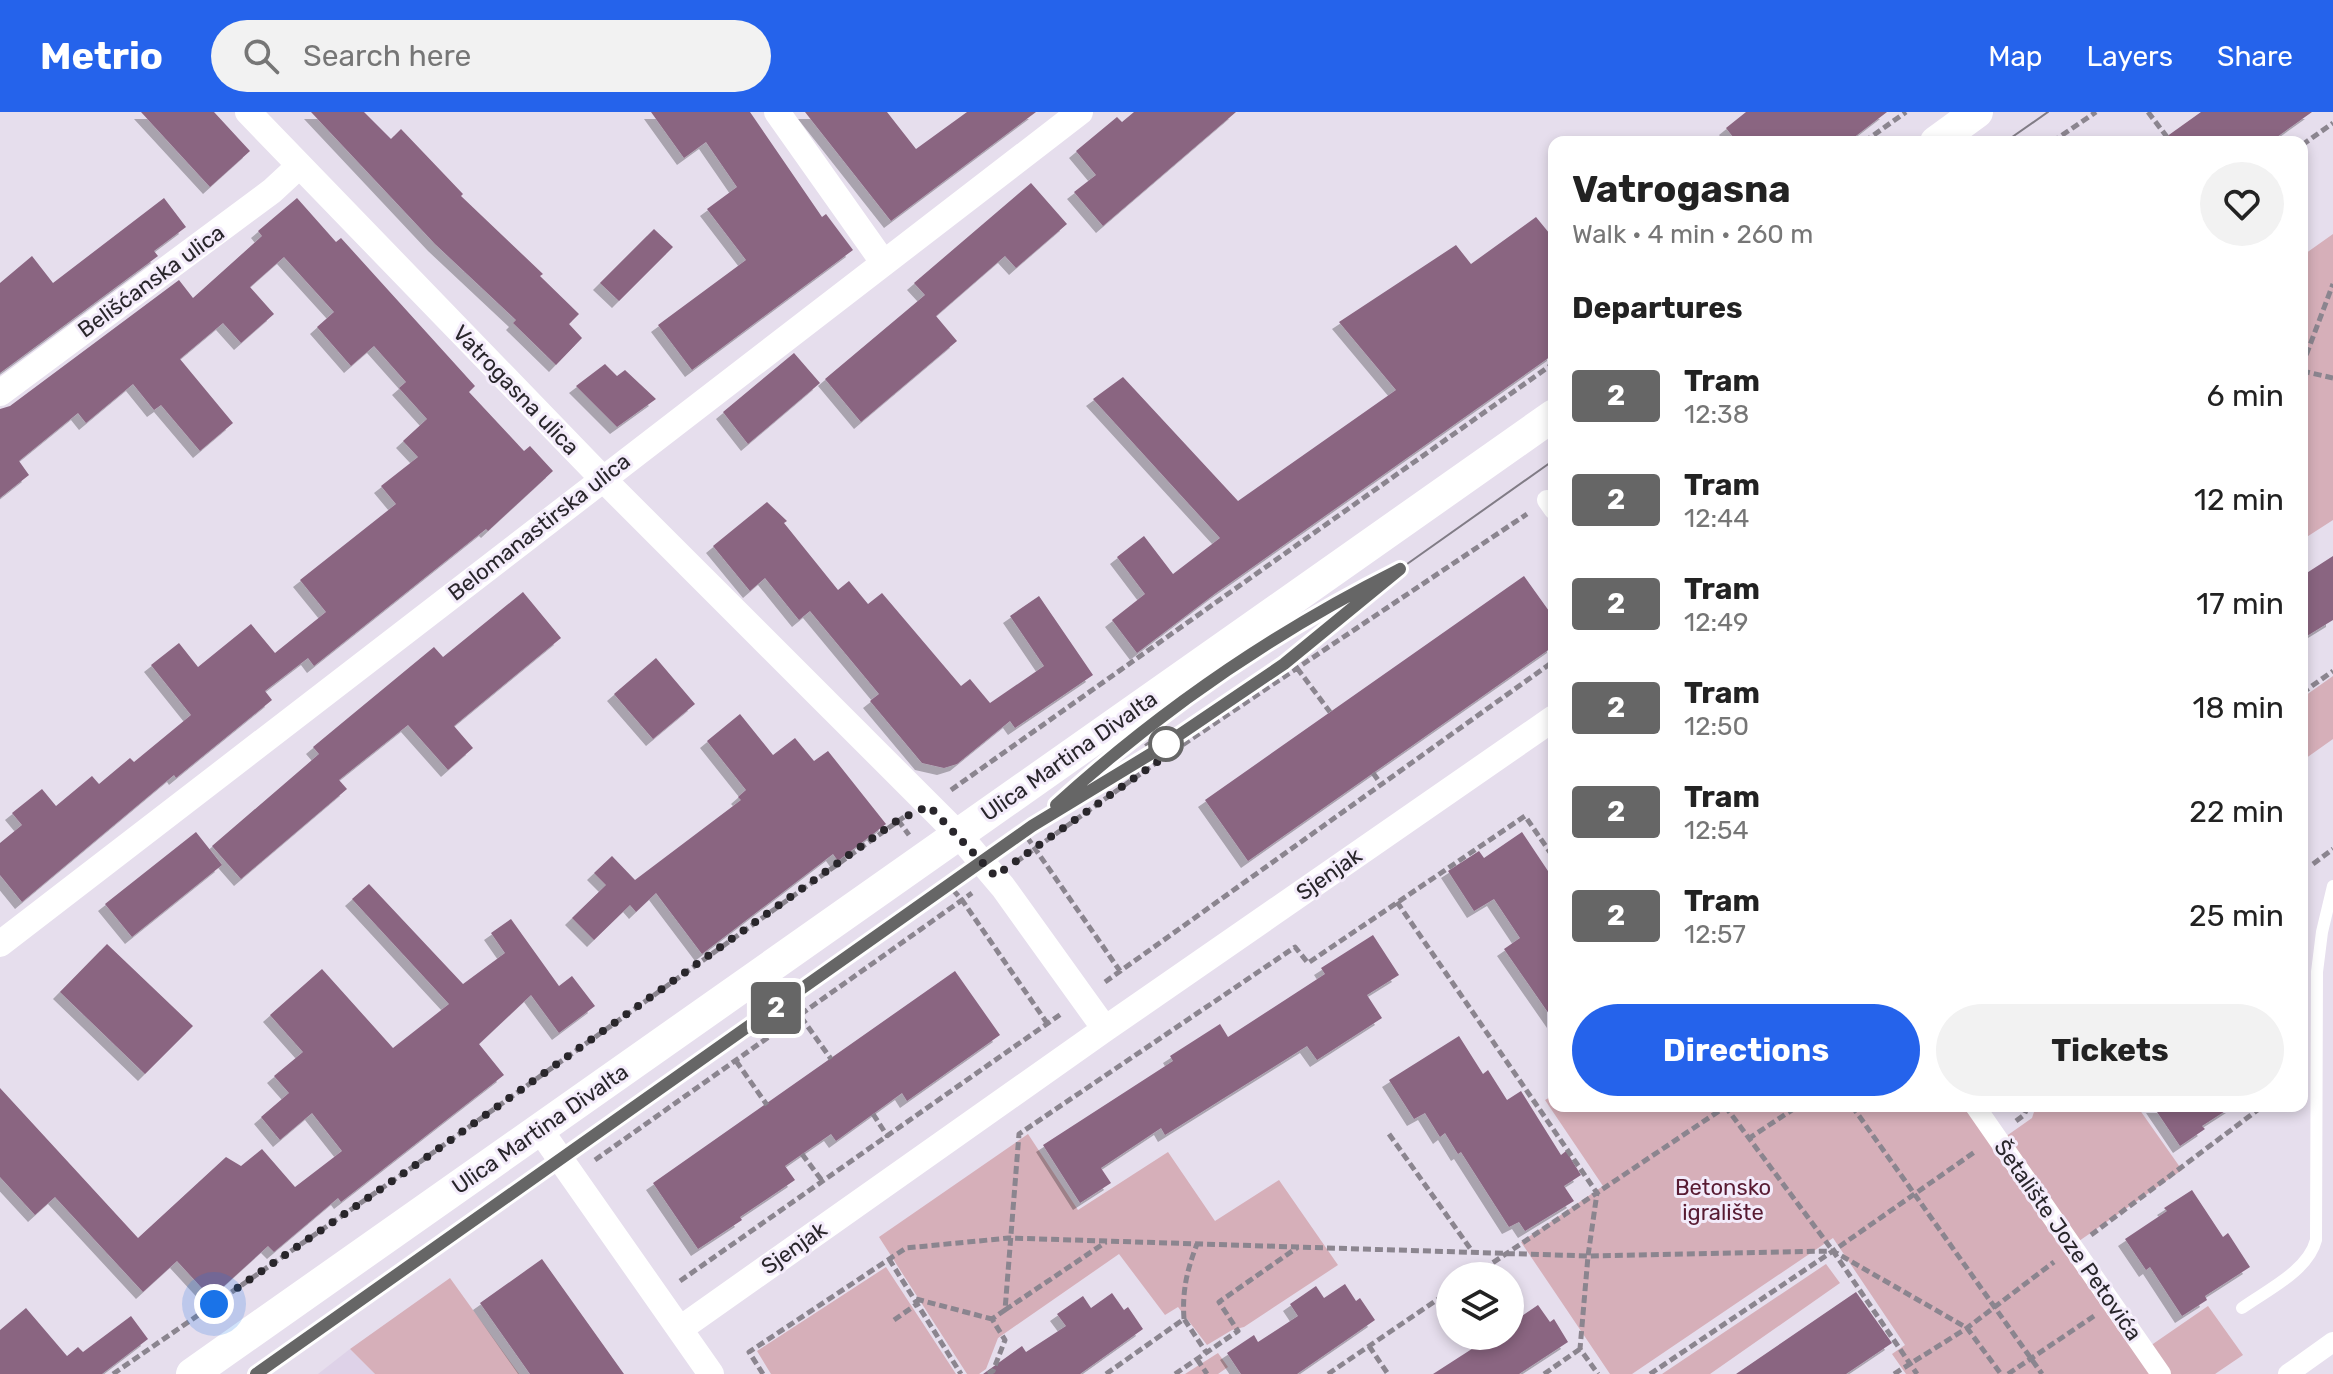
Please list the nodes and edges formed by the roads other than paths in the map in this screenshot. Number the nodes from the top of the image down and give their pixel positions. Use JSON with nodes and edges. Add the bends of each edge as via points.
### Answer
{"nodes":[{"id":1,"x":248,"y":112,"type":"edge"},
{"id":2,"x":777,"y":112,"type":"edge"},
{"id":3,"x":1080,"y":112,"type":"edge"},
{"id":4,"x":1977,"y":112,"type":"edge"},
{"id":5,"x":1944,"y":136,"type":"edge"},
{"id":6,"x":299,"y":166,"type":"junction"},
{"id":7,"x":883,"y":262,"type":"junction"},
{"id":8,"x":0,"y":393,"type":"edge"},
{"id":9,"x":1548,"y":419,"type":"edge"},
{"id":10,"x":602,"y":478,"type":"junction"},
{"id":11,"x":1548,"y":722,"type":"edge"},
{"id":12,"x":958,"y":834,"type":"junction"},
{"id":13,"x":2333,"y":886,"type":"edge"},
{"id":14,"x":0,"y":944,"type":"edge"},
{"id":15,"x":1105,"y":1029,"type":"junction"},
{"id":16,"x":1979,"y":1112,"type":"edge"},
{"id":17,"x":540,"y":1130,"type":"junction"},
{"id":18,"x":2242,"y":1308,"type":"dead end"},
{"id":19,"x":680,"y":1329,"type":"junction"},
{"id":20,"x":2333,"y":1342,"type":"edge"},
{"id":21,"x":192,"y":1374,"type":"edge"},
{"id":22,"x":711,"y":1374,"type":"edge"},
{"id":23,"x":2161,"y":1374,"type":"edge"},
{"id":24,"x":2288,"y":1374,"type":"edge"}],
"edges":[{"from":1,"to":6,"type":"street","name":"Vatrogasna ulica"},
{"from":2,"to":7,"type":"street"},
{"from":3,"to":7,"type":"street","name":"Belomanastirska ulica"},
{"from":4,"to":5,"type":"street"},
{"from":6,"to":8,"type":"street","name":"Belišćanska ulica"},
{"from":6,"to":10,"type":"street","name":"Vatrogasna ulica"},
{"from":7,"to":10,"type":"street","name":"Belomanastirska ulica"},
{"from":9,"to":12,"type":"street","name":"Ulica Martina Divalta"},
{"from":10,"to":12,"type":"street","name":"Vatrogasna ulica"},
{"from":10,"to":14,"type":"street","name":"Belomanastirska ulica"},
{"from":11,"to":15,"type":"street","name":"Sjenjak"},
{"from":12,"to":15,"type":"street","via":[[995,876]]},
{"from":12,"to":17,"type":"street","name":"Ulica Martina Divalta"},
{"from":13,"to":18,"type":"lane","via":[[2317,972],[2314,1250]]},
{"from":15,"to":19,"type":"street","name":"Sjenjak"},
{"from":16,"to":23,"type":"street","name":"Šetalište Joze Petovića"},
{"from":17,"to":19,"type":"street"},
{"from":17,"to":21,"type":"street","name":"Ulica Martina Divalta"},
{"from":19,"to":22,"type":"street"},
{"from":20,"to":24,"type":"street"}]}
